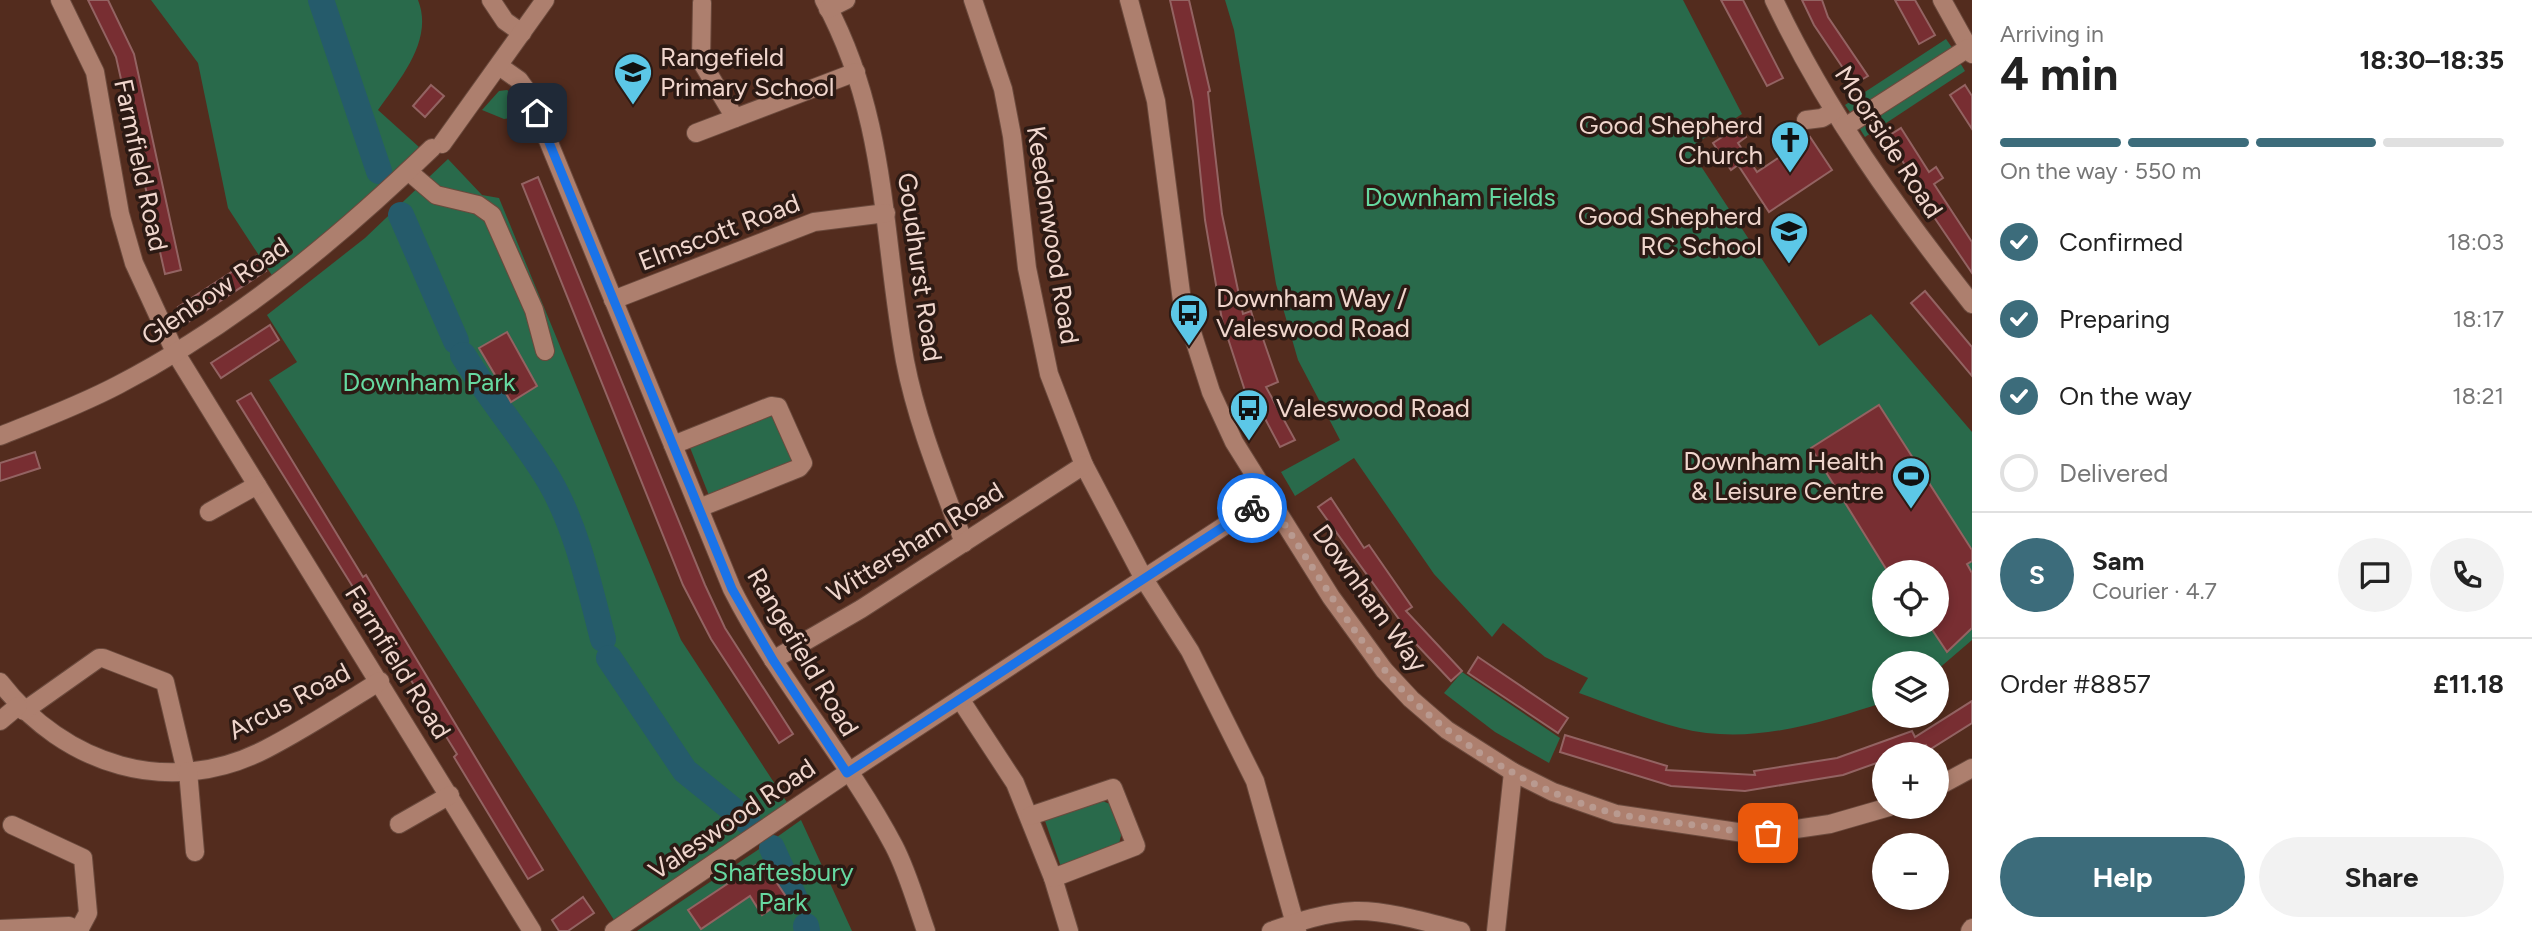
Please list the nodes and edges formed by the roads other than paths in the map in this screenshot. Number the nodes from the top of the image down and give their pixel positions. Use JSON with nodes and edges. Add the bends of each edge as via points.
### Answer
{"nodes":[{"id":1,"x":60,"y":0,"type":"edge"},
{"id":2,"x":491,"y":0,"type":"edge"},
{"id":3,"x":545,"y":0,"type":"edge"},
{"id":4,"x":846,"y":0,"type":"edge"},
{"id":5,"x":973,"y":0,"type":"edge"},
{"id":6,"x":1129,"y":0,"type":"edge"},
{"id":7,"x":1774,"y":0,"type":"edge"},
{"id":8,"x":1942,"y":0,"type":"edge"},
{"id":9,"x":702,"y":3,"type":"dead end"},
{"id":10,"x":826,"y":4,"type":"edge"},
{"id":11,"x":522,"y":33,"type":"junction"},
{"id":12,"x":1970,"y":51,"type":"edge"},
{"id":13,"x":499,"y":66,"type":"junction"},
{"id":14,"x":856,"y":72,"type":"junction"},
{"id":15,"x":1834,"y":111,"type":"junction"},
{"id":16,"x":734,"y":118,"type":"junction"},
{"id":17,"x":1806,"y":120,"type":"dead end"},
{"id":18,"x":1845,"y":127,"type":"junction"},
{"id":19,"x":696,"y":133,"type":"dead end"},
{"id":20,"x":408,"y":171,"type":"junction"},
{"id":21,"x":886,"y":213,"type":"junction"},
{"id":22,"x":613,"y":300,"type":"junction"},
{"id":23,"x":1972,"y":304,"type":"edge"},
{"id":24,"x":545,"y":351,"type":"dead end"},
{"id":25,"x":175,"y":352,"type":"junction"},
{"id":26,"x":0,"y":436,"type":"edge"},
{"id":27,"x":673,"y":445,"type":"junction"},
{"id":28,"x":1084,"y":465,"type":"junction"},
{"id":29,"x":257,"y":485,"type":"junction"},
{"id":30,"x":1267,"y":498,"type":"junction"},
{"id":31,"x":699,"y":508,"type":"junction"},
{"id":32,"x":209,"y":512,"type":"dead end"},
{"id":33,"x":964,"y":543,"type":"junction"},
{"id":34,"x":1144,"y":579,"type":"junction"},
{"id":35,"x":773,"y":660,"type":"junction"},
{"id":36,"x":380,"y":681,"type":"junction"},
{"id":37,"x":0,"y":682,"type":"edge"},
{"id":38,"x":961,"y":699,"type":"junction"},
{"id":39,"x":21,"y":708,"type":"junction"},
{"id":40,"x":0,"y":721,"type":"edge"},
{"id":41,"x":1972,"y":768,"type":"edge"},
{"id":42,"x":187,"y":771,"type":"junction"},
{"id":43,"x":1513,"y":772,"type":"junction"},
{"id":44,"x":847,"y":773,"type":"junction"},
{"id":45,"x":1949,"y":780,"type":"edge"},
{"id":46,"x":450,"y":795,"type":"junction"},
{"id":47,"x":1872,"y":812,"type":"edge"},
{"id":48,"x":1030,"y":816,"type":"junction"},
{"id":49,"x":399,"y":824,"type":"dead end"},
{"id":50,"x":12,"y":825,"type":"dead end"},
{"id":51,"x":195,"y":852,"type":"dead end"},
{"id":52,"x":1054,"y":878,"type":"junction"},
{"id":53,"x":1296,"y":927,"type":"edge"},
{"id":54,"x":0,"y":929,"type":"edge"},
{"id":55,"x":79,"y":931,"type":"edge"},
{"id":56,"x":532,"y":931,"type":"edge"},
{"id":57,"x":614,"y":931,"type":"edge"},
{"id":58,"x":926,"y":931,"type":"edge"},
{"id":59,"x":1069,"y":931,"type":"edge"},
{"id":60,"x":1271,"y":931,"type":"edge"},
{"id":61,"x":1461,"y":931,"type":"edge"},
{"id":62,"x":1496,"y":931,"type":"edge"}],
"edges":[{"from":1,"to":25,"type":"street","name":"Farmfield Road","via":[[95,72],[120,214],[134,262]]},
{"from":2,"to":11,"type":"street","via":[[505,21]]},
{"from":3,"to":11,"type":"street","name":"Glenbow Road"},
{"from":4,"to":10,"type":"street"},
{"from":5,"to":28,"type":"street","name":"Keedonwood Road","via":[[1003,89],[1029,279],[1049,374]]},
{"from":6,"to":30,"type":"street","name":"Downham Way","via":[[1156,101],[1182,301],[1211,391]]},
{"from":7,"to":15,"type":"street","name":"Moorside Road"},
{"from":8,"to":12,"type":"street"},
{"from":9,"to":16,"type":"street","via":[[701,61]]},
{"from":10,"to":14,"type":"street","name":"Goudhurst Road"},
{"from":11,"to":13,"type":"street","name":"Glenbow Road"},
{"from":12,"to":18,"type":"street"},
{"from":13,"to":20,"type":"street","name":"Glenbow Road","via":[[437,146]]},
{"from":13,"to":22,"type":"street","name":"Rangefield Road","via":[[529,94]]},
{"from":14,"to":16,"type":"street"},
{"from":14,"to":21,"type":"street","name":"Goudhurst Road","via":[[883,179]]},
{"from":15,"to":17,"type":"street"},
{"from":15,"to":18,"type":"street","name":"Moorside Road"},
{"from":16,"to":19,"type":"street"},
{"from":18,"to":23,"type":"street","name":"Moorside Road","via":[[1913,229]]},
{"from":20,"to":24,"type":"street","via":[[436,195],[478,205],[492,215],[534,310]]},
{"from":20,"to":25,"type":"street","name":"Glenbow Road","via":[[294,271]]},
{"from":21,"to":22,"type":"street","name":"Elmscott Road","via":[[814,222]]},
{"from":21,"to":33,"type":"street","name":"Goudhurst Road","via":[[906,363],[931,452]]},
{"from":22,"to":27,"type":"street","name":"Rangefield Road"},
{"from":25,"to":26,"type":"street","name":"Glenbow Road","via":[[88,400]]},
{"from":25,"to":29,"type":"street","name":"Farmfield Road"},
{"from":27,"to":31,"type":"street","name":"Rangefield Road"},
{"from":27,"to":31,"type":"street","via":[[771,406],[778,407],[803,463]]},
{"from":28,"to":33,"type":"street","name":"Wittersham Road"},
{"from":28,"to":34,"type":"street","name":"Keedonwood Road"},
{"from":29,"to":32,"type":"street"},
{"from":29,"to":36,"type":"street","name":"Farmfield Road"},
{"from":30,"to":34,"type":"street","name":"Valeswood Road"},
{"from":30,"to":43,"type":"street","name":"Downham Way","via":[[1384,670],[1447,730]]},
{"from":31,"to":35,"type":"street","name":"Rangefield Road","via":[[732,589]]},
{"from":33,"to":35,"type":"street","name":"Wittersham Road"},
{"from":34,"to":38,"type":"street","name":"Valeswood Road"},
{"from":34,"to":53,"type":"street","name":"Keedonwood Road","via":[[1190,651],[1255,781]]},
{"from":35,"to":44,"type":"street","name":"Rangefield Road"},
{"from":36,"to":42,"type":"street","name":"Arcus Road","via":[[265,750]]},
{"from":36,"to":46,"type":"street","name":"Farmfield Road"},
{"from":37,"to":39,"type":"street","name":"Arcus Road"},
{"from":38,"to":44,"type":"street","name":"Valeswood Road"},
{"from":38,"to":48,"type":"street","via":[[1001,759]]},
{"from":39,"to":40,"type":"street"},
{"from":39,"to":42,"type":"street","name":"Arcus Road","via":[[85,754],[138,769]]},
{"from":39,"to":42,"type":"street","via":[[103,658],[165,682]]},
{"from":41,"to":45,"type":"street"},
{"from":42,"to":51,"type":"street"},
{"from":43,"to":47,"type":"street","name":"Downham Way","via":[[1616,814],[1744,833],[1830,824]]},
{"from":43,"to":62,"type":"street"},
{"from":44,"to":57,"type":"street","name":"Valeswood Road"},
{"from":44,"to":58,"type":"street","name":"Rangefield Road","via":[[894,848]]},
{"from":46,"to":49,"type":"street"},
{"from":46,"to":56,"type":"street","name":"Farmfield Road"},
{"from":48,"to":52,"type":"street"},
{"from":48,"to":52,"type":"street","via":[[1113,788],[1136,846]]},
{"from":50,"to":55,"type":"street","via":[[83,858],[88,913]]},
{"from":52,"to":59,"type":"street"},
{"from":53,"to":60,"type":"street"},
{"from":53,"to":61,"type":"street","via":[[1356,911]]},
{"from":54,"to":55,"type":"street","via":[[69,926]]}]}
